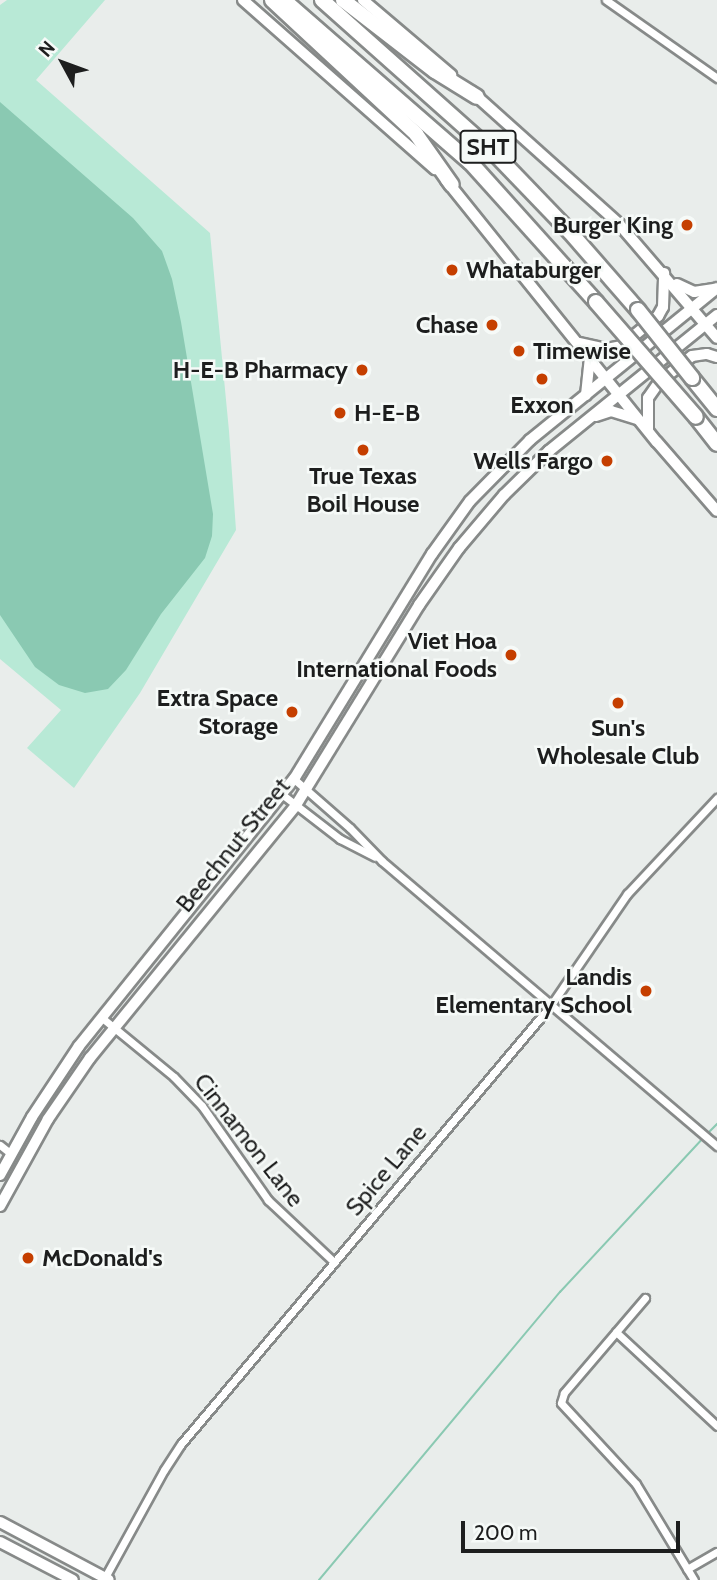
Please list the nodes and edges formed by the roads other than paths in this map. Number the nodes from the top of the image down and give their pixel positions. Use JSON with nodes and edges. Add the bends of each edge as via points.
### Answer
{"nodes":[{"id":1,"x":243,"y":0,"type":"edge"},
{"id":2,"x":272,"y":0,"type":"edge"},
{"id":3,"x":284,"y":0,"type":"edge"},
{"id":4,"x":322,"y":0,"type":"edge"},
{"id":5,"x":343,"y":0,"type":"edge"},
{"id":6,"x":363,"y":0,"type":"edge"},
{"id":7,"x":606,"y":0,"type":"edge"},
{"id":8,"x":717,"y":78,"type":"edge"},
{"id":9,"x":477,"y":97,"type":"junction"},
{"id":10,"x":452,"y":185,"type":"junction"},
{"id":11,"x":666,"y":276,"type":"junction"},
{"id":12,"x":717,"y":288,"type":"edge"},
{"id":13,"x":694,"y":308,"type":"junction"},
{"id":14,"x":717,"y":316,"type":"edge"},
{"id":15,"x":706,"y":324,"type":"junction"},
{"id":16,"x":717,"y":338,"type":"edge"},
{"id":17,"x":579,"y":343,"type":"junction"},
{"id":18,"x":590,"y":357,"type":"junction"},
{"id":19,"x":717,"y":357,"type":"edge"},
{"id":20,"x":607,"y":378,"type":"junction"},
{"id":21,"x":619,"y":394,"type":"junction"},
{"id":22,"x":586,"y":395,"type":"junction"},
{"id":23,"x":717,"y":409,"type":"edge"},
{"id":24,"x":587,"y":419,"type":"junction"},
{"id":25,"x":639,"y":420,"type":"junction"},
{"id":26,"x":648,"y":431,"type":"junction"},
{"id":27,"x":717,"y":444,"type":"edge"},
{"id":28,"x":717,"y":511,"type":"edge"},
{"id":29,"x":443,"y":537,"type":"junction"},
{"id":30,"x":459,"y":548,"type":"junction"},
{"id":31,"x":377,"y":645,"type":"junction"},
{"id":32,"x":390,"y":651,"type":"junction"},
{"id":33,"x":294,"y":779,"type":"junction"},
{"id":34,"x":306,"y":789,"type":"junction"},
{"id":35,"x":283,"y":795,"type":"junction"},
{"id":36,"x":717,"y":798,"type":"edge"},
{"id":37,"x":296,"y":805,"type":"junction"},
{"id":38,"x":382,"y":861,"type":"junction"},
{"id":39,"x":179,"y":920,"type":"junction"},
{"id":40,"x":191,"y":932,"type":"junction"},
{"id":41,"x":551,"y":1005,"type":"junction"},
{"id":42,"x":101,"y":1017,"type":"junction"},
{"id":43,"x":113,"y":1027,"type":"junction"},
{"id":44,"x":0,"y":1145,"type":"edge"},
{"id":45,"x":717,"y":1146,"type":"edge"},
{"id":46,"x":11,"y":1154,"type":"junction"},
{"id":47,"x":0,"y":1175,"type":"edge"},
{"id":48,"x":10,"y":1186,"type":"junction"},
{"id":49,"x":0,"y":1206,"type":"edge"},
{"id":50,"x":334,"y":1262,"type":"junction"},
{"id":51,"x":645,"y":1298,"type":"dead end"},
{"id":52,"x":616,"y":1332,"type":"junction"},
{"id":53,"x":717,"y":1426,"type":"edge"},
{"id":54,"x":0,"y":1522,"type":"edge"},
{"id":55,"x":0,"y":1542,"type":"edge"},
{"id":56,"x":717,"y":1552,"type":"edge"},
{"id":57,"x":687,"y":1569,"type":"junction"},
{"id":58,"x":106,"y":1579,"type":"edge"},
{"id":59,"x":73,"y":1580,"type":"edge"},
{"id":60,"x":694,"y":1580,"type":"edge"}],
"edges":[{"from":1,"to":10,"type":"main road"},
{"from":2,"to":10,"type":"highway","via":[[416,134]]},
{"from":3,"to":27,"type":"highway","number":"SHT","bridge":true,"via":[[470,162]]},
{"from":4,"to":23,"type":"highway","number":"SHT","bridge":true,"via":[[504,163],[638,310]]},
{"from":5,"to":9,"type":"highway","via":[[435,71]]},
{"from":6,"to":9,"type":"main road"},
{"from":7,"to":8,"type":"street"},
{"from":9,"to":11,"type":"main road","via":[[619,224]]},
{"from":10,"to":17,"type":"main road"},
{"from":11,"to":12,"type":"main road","via":[[694,292]]},
{"from":11,"to":13,"type":"main road"},
{"from":11,"to":17,"type":"main road","via":[[663,307],[621,346],[607,349]]},
{"from":12,"to":13,"type":"main road","name":"Beechnut Street"},
{"from":13,"to":15,"type":"main road"},
{"from":13,"to":20,"type":"main road","name":"Beechnut Street"},
{"from":14,"to":15,"type":"main road","name":"Beechnut Street"},
{"from":15,"to":16,"type":"main road"},
{"from":15,"to":21,"type":"main road","name":"Beechnut Street"},
{"from":17,"to":18,"type":"main road"},
{"from":18,"to":20,"type":"main road"},
{"from":18,"to":22,"type":"main road"},
{"from":19,"to":26,"type":"main road","via":[[692,356],[659,382],[648,398]]},
{"from":20,"to":21,"type":"main road"},
{"from":20,"to":22,"type":"main road","name":"Beechnut Street"},
{"from":21,"to":24,"type":"main road","name":"Beechnut Street"},
{"from":21,"to":25,"type":"main road"},
{"from":22,"to":29,"type":"main road","name":"Beechnut Street","via":[[500,467]]},
{"from":24,"to":25,"type":"main road","via":[[611,411]]},
{"from":24,"to":30,"type":"main road","name":"Beechnut Street","via":[[523,475]]},
{"from":25,"to":26,"type":"main road"},
{"from":26,"to":28,"type":"main road"},
{"from":29,"to":30,"type":"main road"},
{"from":29,"to":31,"type":"main road","name":"Beechnut Street"},
{"from":30,"to":32,"type":"main road","name":"Beechnut Street"},
{"from":31,"to":32,"type":"main road"},
{"from":31,"to":33,"type":"main road","name":"Beechnut Street"},
{"from":32,"to":34,"type":"main road","name":"Beechnut Street"},
{"from":33,"to":34,"type":"street"},
{"from":33,"to":35,"type":"main road","name":"Beechnut Street"},
{"from":34,"to":37,"type":"main road","name":"Beechnut Street"},
{"from":34,"to":38,"type":"street"},
{"from":35,"to":37,"type":"street"},
{"from":35,"to":39,"type":"main road","name":"Beechnut Street"},
{"from":36,"to":41,"type":"street","name":"Spice Lane","via":[[627,894]]},
{"from":37,"to":38,"type":"street","via":[[340,839]]},
{"from":37,"to":40,"type":"main road","name":"Beechnut Street"},
{"from":38,"to":41,"type":"street"},
{"from":39,"to":40,"type":"main road"},
{"from":39,"to":42,"type":"main road","name":"Beechnut Street"},
{"from":40,"to":43,"type":"main road","name":"Beechnut Street"},
{"from":41,"to":45,"type":"street"},
{"from":41,"to":50,"type":"street","name":"Spice Lane"},
{"from":42,"to":43,"type":"street","name":"Cinnamon Lane"},
{"from":42,"to":46,"type":"main road","name":"Beechnut Street"},
{"from":43,"to":48,"type":"main road","name":"Beechnut Street","via":[[65,1093]]},
{"from":43,"to":50,"type":"street","name":"Cinnamon Lane","via":[[202,1106],[268,1200]]},
{"from":44,"to":46,"type":"street"},
{"from":46,"to":47,"type":"main road","name":"Beechnut Street"},
{"from":46,"to":48,"type":"main road","via":[[16,1161],[7,1179]]},
{"from":48,"to":49,"type":"main road","name":"Beechnut Street"},
{"from":50,"to":58,"type":"street","name":"Spice Lane","via":[[180,1446]]},
{"from":51,"to":52,"type":"street"},
{"from":52,"to":53,"type":"street"},
{"from":52,"to":57,"type":"street","via":[[564,1393],[561,1403],[636,1484]]},
{"from":54,"to":58,"type":"main road"},
{"from":55,"to":59,"type":"main road"},
{"from":56,"to":57,"type":"street"},
{"from":57,"to":60,"type":"street"}]}
